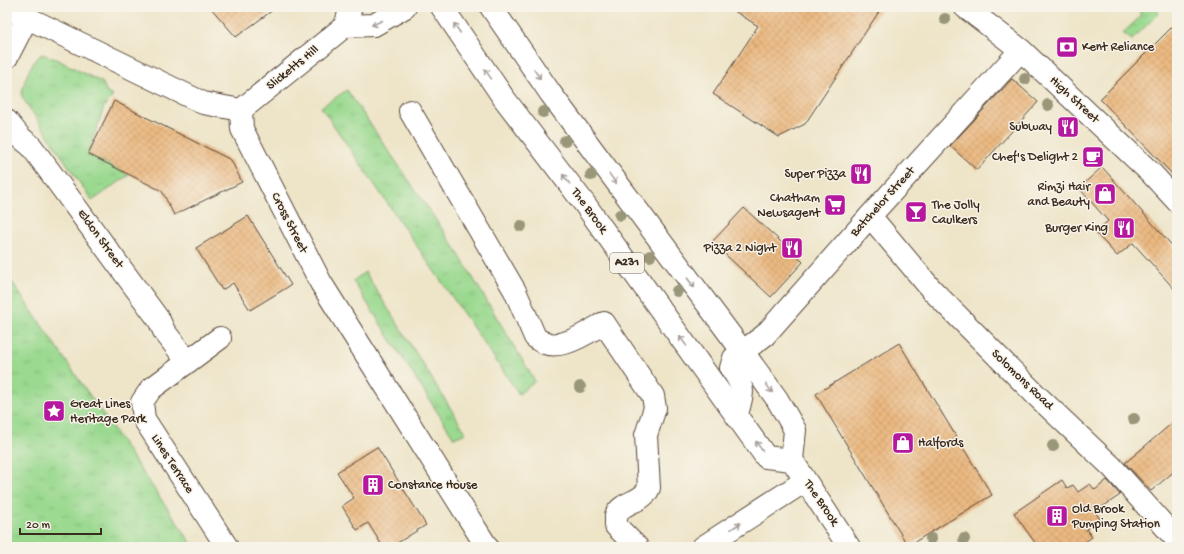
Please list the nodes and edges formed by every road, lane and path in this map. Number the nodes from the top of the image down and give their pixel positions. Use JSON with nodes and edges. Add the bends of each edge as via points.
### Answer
{"nodes":[{"id":1,"x":405,"y":7,"type":"edge"},
{"id":2,"x":442,"y":7,"type":"edge"},
{"id":3,"x":491,"y":7,"type":"edge"},
{"id":4,"x":965,"y":7,"type":"edge"},
{"id":5,"x":7,"y":8,"type":"edge"},
{"id":6,"x":348,"y":17,"type":"edge"},
{"id":7,"x":27,"y":18,"type":"junction"},
{"id":8,"x":1021,"y":50,"type":"junction"},
{"id":9,"x":7,"y":57,"type":"edge"},
{"id":10,"x":241,"y":110,"type":"junction"},
{"id":11,"x":410,"y":111,"type":"dead end"},
{"id":12,"x":7,"y":120,"type":"edge"},
{"id":13,"x":1177,"y":201,"type":"edge"},
{"id":14,"x":870,"y":216,"type":"junction"},
{"id":15,"x":220,"y":338,"type":"dead end"},
{"id":16,"x":743,"y":352,"type":"junction"},
{"id":17,"x":187,"y":361,"type":"junction"},
{"id":18,"x":737,"y":415,"type":"junction"},
{"id":19,"x":792,"y":460,"type":"junction"},
{"id":20,"x":805,"y":481,"type":"junction"},
{"id":21,"x":1177,"y":540,"type":"edge"},
{"id":22,"x":227,"y":547,"type":"edge"},
{"id":23,"x":487,"y":547,"type":"edge"},
{"id":24,"x":637,"y":547,"type":"edge"},
{"id":25,"x":703,"y":547,"type":"edge"},
{"id":26,"x":849,"y":547,"type":"edge"}],
"edges":[{"from":1,"to":6,"type":"street","name":"Slicketts Hill","one_way":true,"via":[[374,25]]},
{"from":18,"to":2,"type":"street","name":"The Brook","number":"A231","one_way":true,"via":[[584,203],[503,96]]},
{"from":3,"to":16,"type":"street","number":"A231","one_way":true,"via":[[551,94]]},
{"from":4,"to":8,"type":"street","name":"High Street"},
{"from":5,"to":7,"type":"street"},
{"from":6,"to":10,"type":"street","name":"Slicketts Hill"},
{"from":7,"to":9,"type":"street"},
{"from":7,"to":10,"type":"street","via":[[203,103]]},
{"from":8,"to":13,"type":"street","name":"High Street","via":[[1151,173]]},
{"from":8,"to":14,"type":"street","name":"Batchelor Street"},
{"from":10,"to":23,"type":"street","name":"Cross Street","via":[[242,130],[309,262]]},
{"from":11,"to":24,"type":"street","via":[[515,291],[535,337],[540,342],[548,344],[564,343],[604,324],[653,396],[655,408],[646,435],[648,488],[644,495],[621,508],[616,515],[616,526]]},
{"from":12,"to":17,"type":"street","name":"Eldon Street","via":[[98,235]]},
{"from":14,"to":16,"type":"street","name":"Batchelor Street","via":[[765,335]]},
{"from":14,"to":21,"type":"street","name":"Solomons Road","via":[[932,290],[1112,467]]},
{"from":15,"to":17,"type":"street","name":"Lines Terrace"},
{"from":16,"to":18,"type":"street","via":[[734,358],[731,366],[743,387]]},
{"from":16,"to":19,"type":"street","number":"A231","one_way":true,"via":[[795,430]]},
{"from":17,"to":22,"type":"street","name":"Lines Terrace","via":[[151,389],[142,402],[144,419]]},
{"from":19,"to":18,"type":"street","name":"The Brook","number":"A231","one_way":true,"via":[[766,457]]},
{"from":19,"to":20,"type":"street","name":"The Brook"},
{"from":25,"to":20,"type":"street","one_way":true},
{"from":20,"to":26,"type":"street","name":"The Brook"}]}
